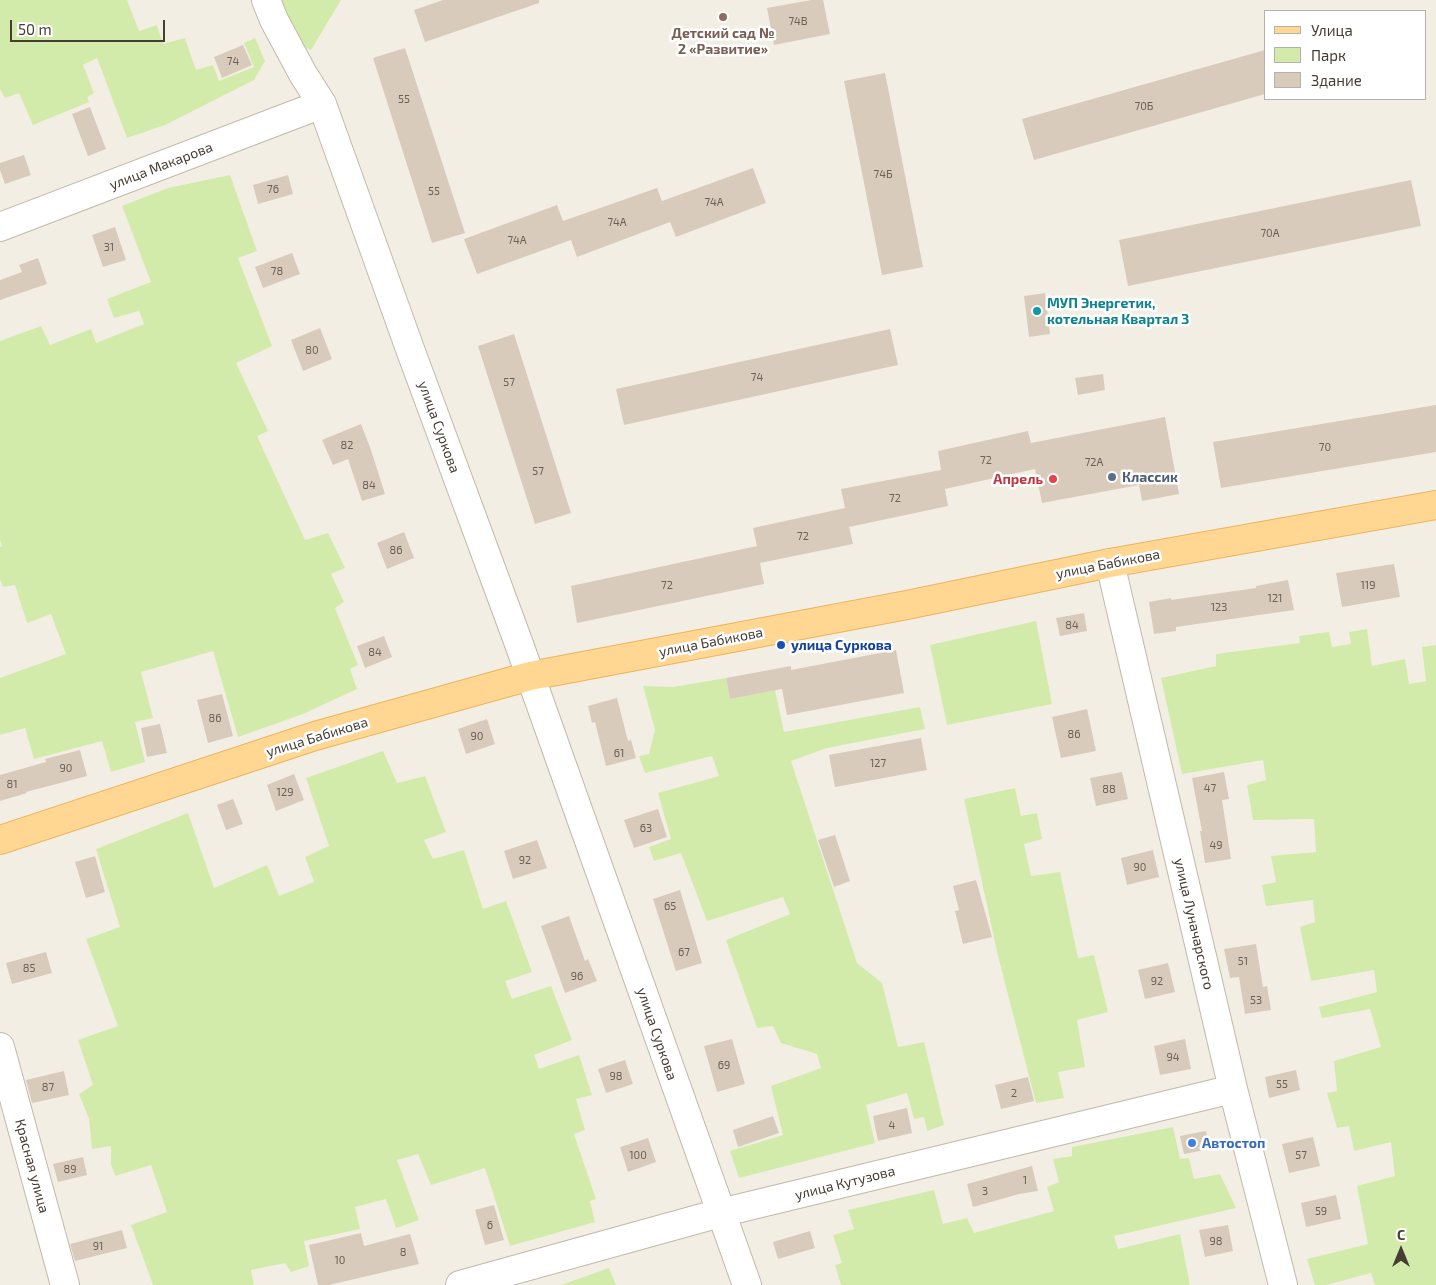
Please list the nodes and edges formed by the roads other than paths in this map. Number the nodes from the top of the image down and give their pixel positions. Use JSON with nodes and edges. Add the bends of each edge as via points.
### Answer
{"nodes":[{"id":1,"x":266,"y":0,"type":"edge"},
{"id":2,"x":322,"y":104,"type":"junction"},
{"id":3,"x":0,"y":227,"type":"edge"},
{"id":4,"x":1436,"y":504,"type":"edge"},
{"id":5,"x":1110,"y":562,"type":"junction"},
{"id":6,"x":530,"y":676,"type":"junction"},
{"id":7,"x":0,"y":840,"type":"edge"},
{"id":8,"x":0,"y":1047,"type":"edge"},
{"id":9,"x":1233,"y":1090,"type":"junction"},
{"id":10,"x":720,"y":1213,"type":"junction"},
{"id":11,"x":65,"y":1285,"type":"edge"},
{"id":12,"x":460,"y":1285,"type":"edge"},
{"id":13,"x":747,"y":1285,"type":"edge"},
{"id":14,"x":1283,"y":1285,"type":"edge"}],
"edges":[{"from":1,"to":2,"type":"street","name":"улица Суркова","via":[[278,28]]},
{"from":2,"to":3,"type":"street","name":"улица Макарова"},
{"from":2,"to":6,"type":"street","name":"улица Суркова"},
{"from":4,"to":5,"type":"main road","name":"улица Бабикова"},
{"from":5,"to":6,"type":"main road","name":"улица Бабикова","via":[[907,605]]},
{"from":5,"to":9,"type":"street","name":"улица Луначарского"},
{"from":6,"to":7,"type":"main road","name":"улица Бабикова","via":[[315,736]]},
{"from":6,"to":10,"type":"street","name":"улица Суркова"},
{"from":8,"to":11,"type":"street","name":"Красная улица"},
{"from":9,"to":10,"type":"street","name":"улица Кутузова"},
{"from":9,"to":14,"type":"street","name":"улица Луначарского"},
{"from":10,"to":12,"type":"street","name":"улица Кутузова"},
{"from":10,"to":13,"type":"street","name":"улица Суркова"}]}
